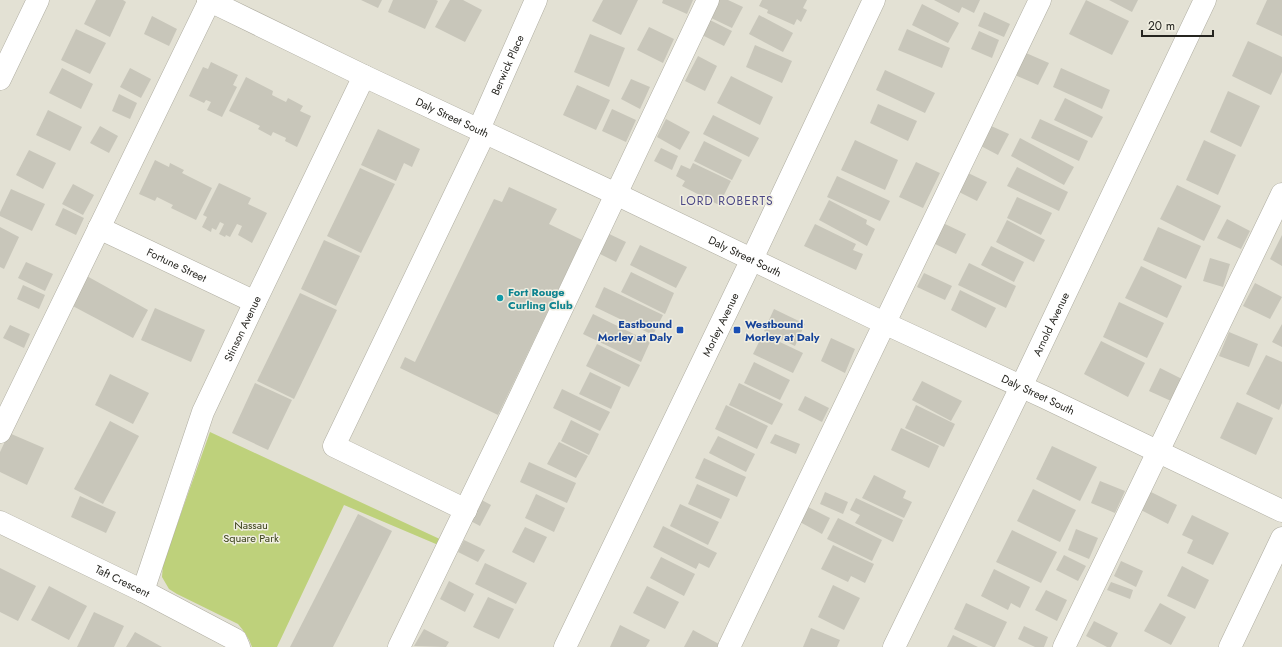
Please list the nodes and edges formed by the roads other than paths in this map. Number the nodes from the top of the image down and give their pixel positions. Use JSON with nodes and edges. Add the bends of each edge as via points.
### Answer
{"nodes":[{"id":1,"x":38,"y":0,"type":"edge"},
{"id":2,"x":209,"y":0,"type":"edge"},
{"id":3,"x":536,"y":0,"type":"edge"},
{"id":4,"x":708,"y":0,"type":"edge"},
{"id":5,"x":874,"y":0,"type":"edge"},
{"id":6,"x":1040,"y":0,"type":"edge"},
{"id":7,"x":1205,"y":0,"type":"edge"},
{"id":8,"x":364,"y":76,"type":"junction"},
{"id":9,"x":0,"y":79,"type":"edge"},
{"id":10,"x":482,"y":131,"type":"junction"},
{"id":11,"x":616,"y":194,"type":"junction"},
{"id":12,"x":1282,"y":194,"type":"edge"},
{"id":13,"x":99,"y":228,"type":"junction"},
{"id":14,"x":752,"y":259,"type":"junction"},
{"id":15,"x":255,"y":302,"type":"junction"},
{"id":16,"x":884,"y":323,"type":"junction"},
{"id":17,"x":1020,"y":387,"type":"junction"},
{"id":18,"x":0,"y":432,"type":"edge"},
{"id":19,"x":1158,"y":452,"type":"junction"},
{"id":20,"x":466,"y":510,"type":"junction"},
{"id":21,"x":1282,"y":511,"type":"edge"},
{"id":22,"x":0,"y":522,"type":"edge"},
{"id":23,"x":1282,"y":538,"type":"edge"},
{"id":24,"x":143,"y":591,"type":"junction"},
{"id":25,"x":238,"y":647,"type":"edge"},
{"id":26,"x":399,"y":647,"type":"edge"},
{"id":27,"x":564,"y":647,"type":"edge"},
{"id":28,"x":729,"y":647,"type":"edge"},
{"id":29,"x":894,"y":647,"type":"edge"},
{"id":30,"x":1064,"y":647,"type":"edge"},
{"id":31,"x":1230,"y":647,"type":"edge"}],
"edges":[{"from":1,"to":9,"type":"street"},
{"from":2,"to":8,"type":"street","name":"Daly Street South"},
{"from":2,"to":13,"type":"street"},
{"from":3,"to":10,"type":"street","name":"Berwick Place"},
{"from":4,"to":11,"type":"street"},
{"from":5,"to":14,"type":"street","name":"Morley Avenue"},
{"from":6,"to":16,"type":"street"},
{"from":7,"to":17,"type":"street","name":"Arnold Avenue"},
{"from":8,"to":10,"type":"street","name":"Daly Street South"},
{"from":8,"to":15,"type":"street","name":"Stinson Avenue"},
{"from":10,"to":11,"type":"street","name":"Daly Street South"},
{"from":10,"to":20,"type":"street","name":"Berwick Place","via":[[334,446]]},
{"from":11,"to":14,"type":"street","name":"Daly Street South"},
{"from":11,"to":20,"type":"street"},
{"from":12,"to":19,"type":"street"},
{"from":13,"to":15,"type":"street","name":"Fortune Street"},
{"from":13,"to":18,"type":"street"},
{"from":14,"to":16,"type":"street","name":"Daly Street South"},
{"from":14,"to":27,"type":"street","name":"Morley Avenue"},
{"from":15,"to":24,"type":"street","name":"Stinson Avenue","via":[[203,412]]},
{"from":16,"to":17,"type":"street","name":"Daly Street South"},
{"from":16,"to":28,"type":"street"},
{"from":17,"to":19,"type":"street","name":"Daly Street South"},
{"from":17,"to":29,"type":"street","name":"Arnold Avenue"},
{"from":19,"to":21,"type":"street","name":"Daly Street South"},
{"from":19,"to":30,"type":"street"},
{"from":20,"to":26,"type":"street"},
{"from":22,"to":24,"type":"street","name":"Taft Crescent"},
{"from":23,"to":31,"type":"street"},
{"from":24,"to":25,"type":"street","name":"Taft Crescent","via":[[236,640]]}]}
